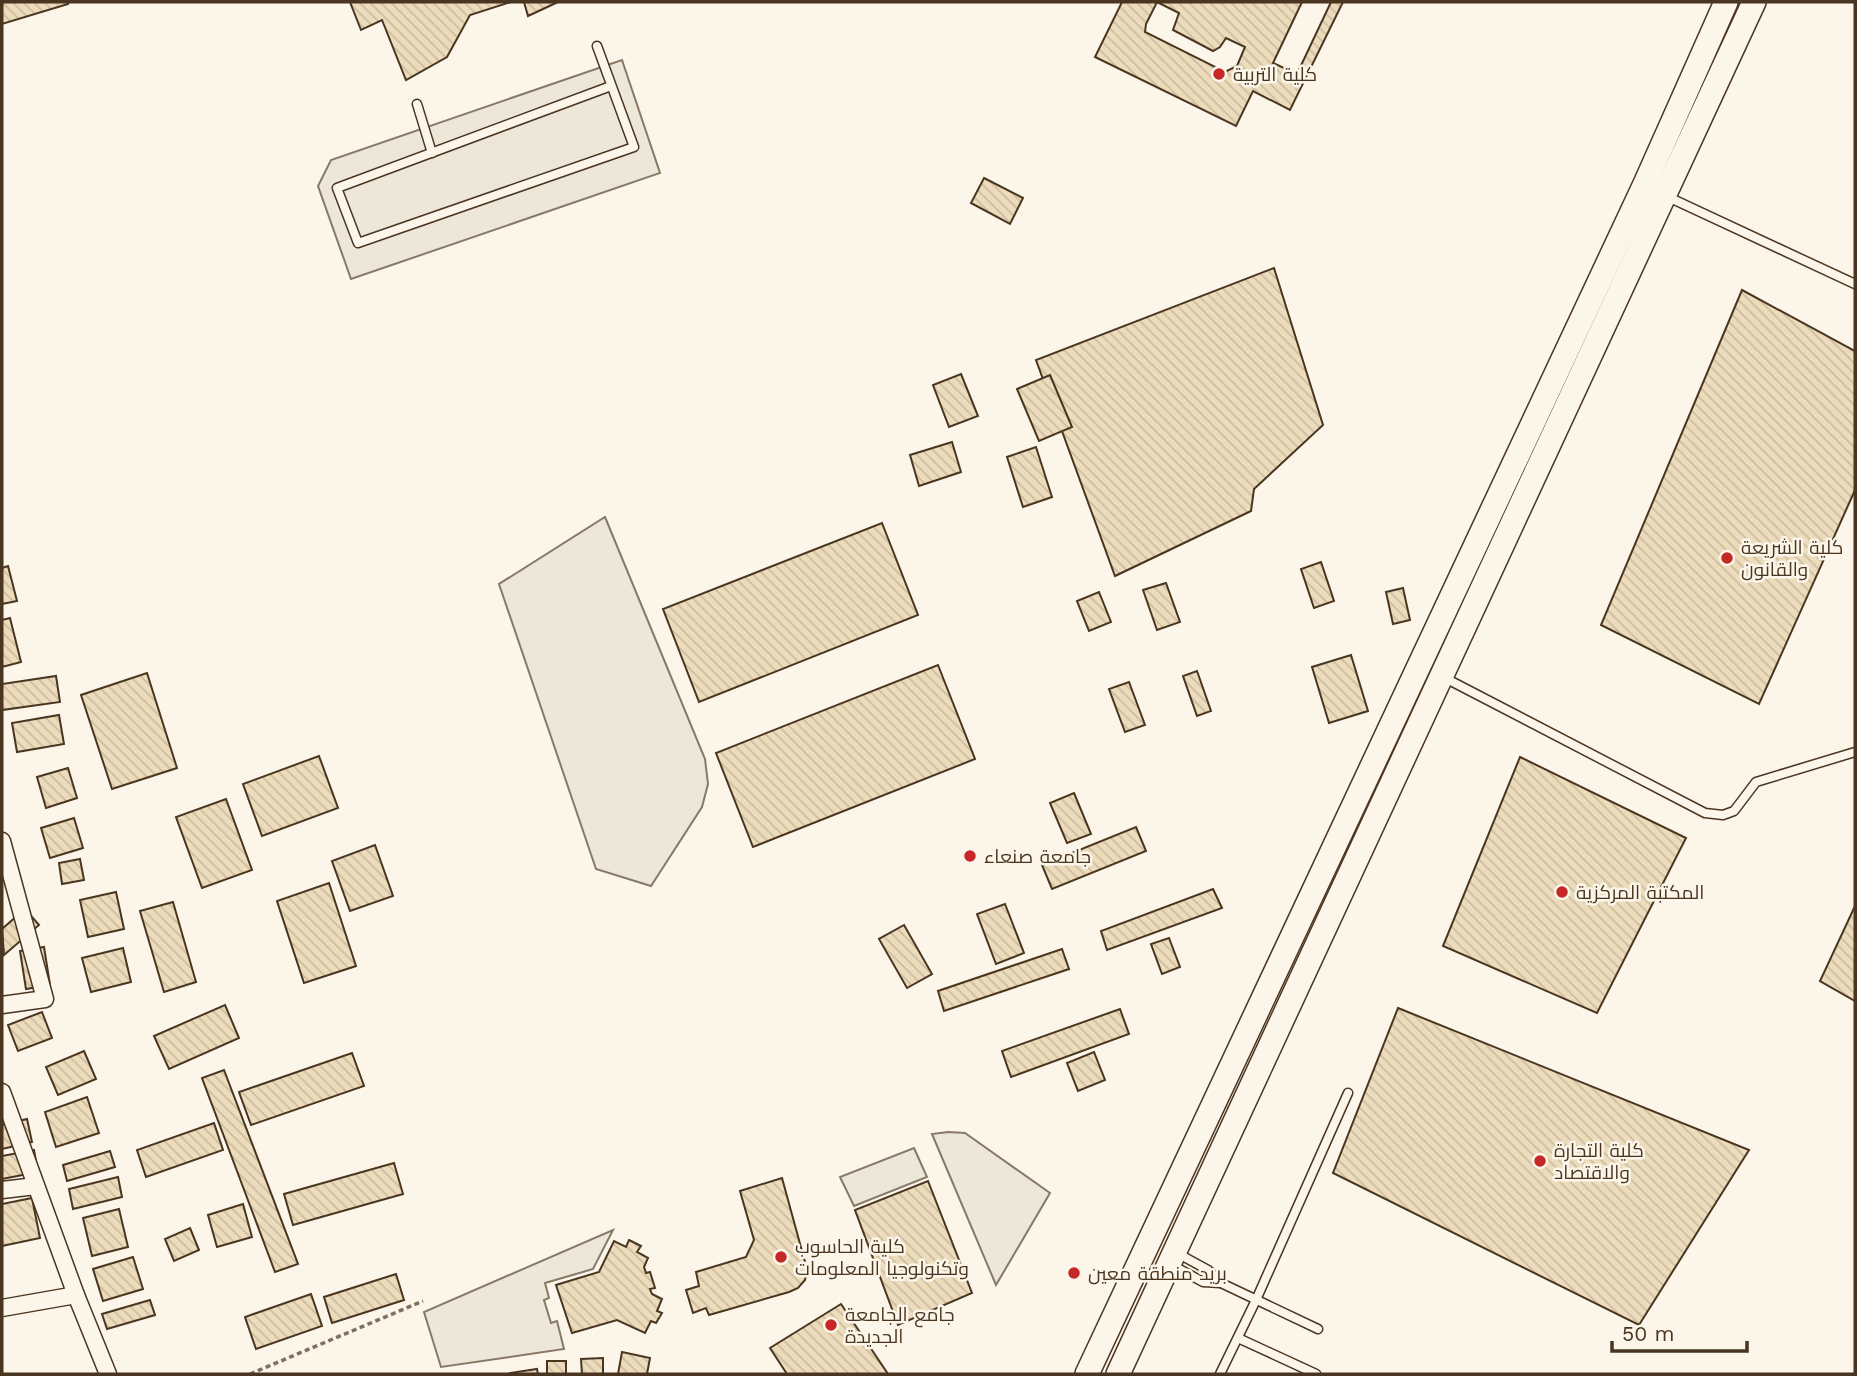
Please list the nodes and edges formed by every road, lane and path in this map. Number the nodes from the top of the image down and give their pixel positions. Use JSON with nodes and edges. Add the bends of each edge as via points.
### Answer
{"nodes":[{"id":1,"x":1726,"y":2,"type":"edge"},
{"id":2,"x":1754,"y":2,"type":"edge"},
{"id":3,"x":597,"y":46,"type":"dead end"},
{"id":4,"x":611,"y":86,"type":"junction"},
{"id":5,"x":417,"y":104,"type":"dead end"},
{"id":6,"x":432,"y":153,"type":"junction"},
{"id":7,"x":1644,"y":184,"type":"junction"},
{"id":8,"x":1666,"y":196,"type":"junction"},
{"id":9,"x":1855,"y":284,"type":"edge"},
{"id":10,"x":1442,"y":676,"type":"junction"},
{"id":11,"x":1855,"y":752,"type":"edge"},
{"id":12,"x":2,"y":841,"type":"edge"},
{"id":13,"x":2,"y":1005,"type":"edge"},
{"id":14,"x":2,"y":1092,"type":"edge"},
{"id":15,"x":1348,"y":1093,"type":"dead end"},
{"id":16,"x":36,"y":1186,"type":"junction"},
{"id":17,"x":2,"y":1190,"type":"edge"},
{"id":18,"x":1149,"y":1247,"type":"junction"},
{"id":19,"x":1171,"y":1257,"type":"junction"},
{"id":20,"x":76,"y":1295,"type":"junction"},
{"id":21,"x":1256,"y":1300,"type":"junction"},
{"id":22,"x":422,"y":1301,"type":"dead end"},
{"id":23,"x":2,"y":1308,"type":"edge"},
{"id":24,"x":1318,"y":1329,"type":"dead end"},
{"id":25,"x":1238,"y":1338,"type":"junction"},
{"id":26,"x":108,"y":1374,"type":"edge"},
{"id":27,"x":250,"y":1374,"type":"edge"},
{"id":28,"x":1087,"y":1374,"type":"edge"},
{"id":29,"x":1118,"y":1374,"type":"edge"},
{"id":30,"x":1220,"y":1374,"type":"edge"},
{"id":31,"x":1316,"y":1374,"type":"edge"}],
"edges":[{"from":1,"to":7,"type":"street"},
{"from":2,"to":8,"type":"street"},
{"from":3,"to":4,"type":"lane"},
{"from":4,"to":6,"type":"lane"},
{"from":4,"to":6,"type":"lane","via":[[634,147],[358,243],[337,188]]},
{"from":5,"to":6,"type":"lane"},
{"from":7,"to":8,"type":"street"},
{"from":7,"to":18,"type":"street"},
{"from":8,"to":9,"type":"lane"},
{"from":8,"to":10,"type":"street"},
{"from":10,"to":11,"type":"lane","via":[[1705,813],[1734,811],[1756,782]]},
{"from":10,"to":19,"type":"street"},
{"from":12,"to":13,"type":"street","via":[[45,999]]},
{"from":14,"to":16,"type":"street"},
{"from":15,"to":21,"type":"lane"},
{"from":16,"to":17,"type":"street"},
{"from":16,"to":20,"type":"street"},
{"from":18,"to":19,"type":"street"},
{"from":18,"to":28,"type":"street"},
{"from":19,"to":21,"type":"lane","via":[[1203,1282],[1221,1283]]},
{"from":19,"to":29,"type":"street"},
{"from":20,"to":23,"type":"street"},
{"from":20,"to":26,"type":"street"},
{"from":21,"to":24,"type":"lane"},
{"from":21,"to":25,"type":"lane"},
{"from":22,"to":27,"type":"path"},
{"from":25,"to":30,"type":"lane"},
{"from":25,"to":31,"type":"lane"}]}
